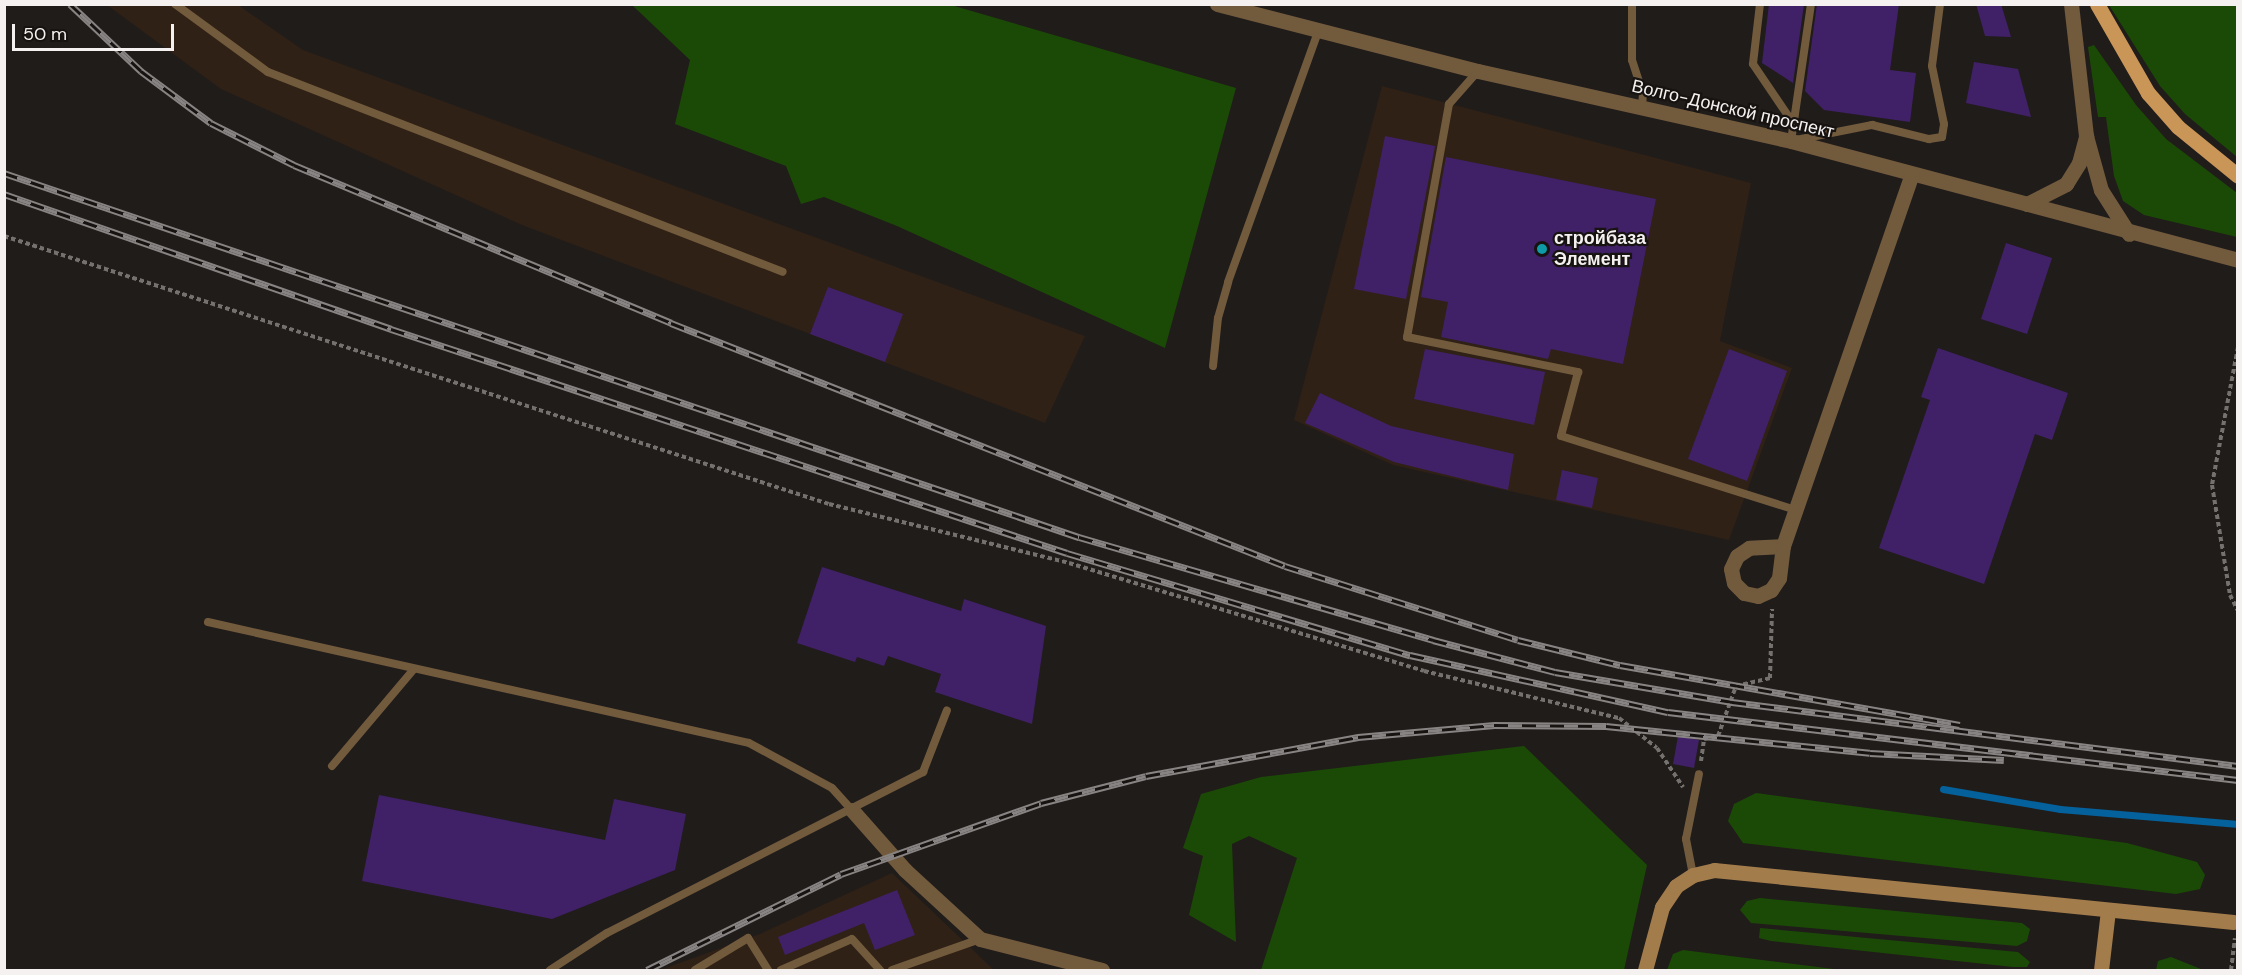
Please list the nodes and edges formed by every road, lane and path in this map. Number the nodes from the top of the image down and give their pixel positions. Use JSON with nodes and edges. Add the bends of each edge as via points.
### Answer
{"nodes":[{"id":1,"x":175,"y":4,"type":"edge"},
{"id":2,"x":1217,"y":4,"type":"edge"},
{"id":3,"x":1632,"y":4,"type":"edge"},
{"id":4,"x":1760,"y":4,"type":"edge"},
{"id":5,"x":1810,"y":4,"type":"edge"},
{"id":6,"x":1940,"y":4,"type":"edge"},
{"id":7,"x":2071,"y":4,"type":"edge"},
{"id":8,"x":2097,"y":4,"type":"edge"},
{"id":9,"x":1318,"y":32,"type":"junction"},
{"id":10,"x":1478,"y":71,"type":"junction"},
{"id":11,"x":1642,"y":107,"type":"junction"},
{"id":12,"x":1793,"y":123,"type":"junction"},
{"id":13,"x":2086,"y":136,"type":"junction"},
{"id":14,"x":1791,"y":141,"type":"junction"},
{"id":15,"x":1912,"y":174,"type":"junction"},
{"id":16,"x":2238,"y":176,"type":"edge"},
{"id":17,"x":2027,"y":204,"type":"junction"},
{"id":18,"x":2129,"y":234,"type":"junction"},
{"id":19,"x":4,"y":236,"type":"edge"},
{"id":20,"x":2238,"y":260,"type":"edge"},
{"id":21,"x":783,"y":272,"type":"dead end"},
{"id":22,"x":2238,"y":347,"type":"edge"},
{"id":23,"x":1213,"y":366,"type":"dead end"},
{"id":24,"x":1796,"y":510,"type":"junction"},
{"id":25,"x":1783,"y":546,"type":"junction"},
{"id":26,"x":1771,"y":590,"type":"junction"},
{"id":27,"x":2238,"y":611,"type":"edge"},
{"id":28,"x":208,"y":622,"type":"dead end"},
{"id":29,"x":413,"y":670,"type":"junction"},
{"id":30,"x":947,"y":710,"type":"dead end"},
{"id":31,"x":332,"y":766,"type":"dead end"},
{"id":32,"x":1699,"y":774,"type":"joint"},
{"id":33,"x":1695,"y":798,"type":"junction"},
{"id":34,"x":852,"y":810,"type":"junction"},
{"id":35,"x":1693,"y":875,"type":"junction"},
{"id":36,"x":2108,"y":910,"type":"junction"},
{"id":37,"x":2233,"y":922,"type":"dead end"},
{"id":38,"x":980,"y":939,"type":"junction"},
{"id":39,"x":550,"y":970,"type":"edge"},
{"id":40,"x":695,"y":970,"type":"edge"},
{"id":41,"x":768,"y":970,"type":"edge"},
{"id":42,"x":781,"y":970,"type":"edge"},
{"id":43,"x":880,"y":970,"type":"edge"},
{"id":44,"x":892,"y":970,"type":"edge"},
{"id":45,"x":1102,"y":970,"type":"edge"},
{"id":46,"x":1645,"y":970,"type":"edge"},
{"id":47,"x":2101,"y":970,"type":"edge"}],
"edges":[{"from":1,"to":21,"type":"lane","via":[[268,72]]},
{"from":2,"to":9,"type":"street","name":"Волго-Донской проспект"},
{"from":3,"to":11,"type":"lane","via":[[1632,60],[1643,93]]},
{"from":4,"to":12,"type":"lane","via":[[1753,63]]},
{"from":5,"to":12,"type":"lane"},
{"from":6,"to":14,"type":"lane","via":[[1932,66],[1944,124],[1942,137],[1929,139],[1872,124]]},
{"from":7,"to":13,"type":"street"},
{"from":8,"to":16,"type":"main road","via":[[2148,93],[2178,127]]},
{"from":9,"to":10,"type":"street","name":"Волго-Донской проспект"},
{"from":9,"to":23,"type":"lane","via":[[1228,282],[1218,318]]},
{"from":10,"to":11,"type":"street","name":"Волго-Донской проспект"},
{"from":10,"to":24,"type":"lane","via":[[1449,104],[1407,337],[1578,372],[1560,436]]},
{"from":11,"to":14,"type":"street","name":"Волго-Донской проспект"},
{"from":12,"to":14,"type":"lane"},
{"from":13,"to":17,"type":"street","via":[[2079,163],[2066,184]]},
{"from":13,"to":18,"type":"street","via":[[2101,190]]},
{"from":14,"to":15,"type":"street","name":"Волго-Донской проспект"},
{"from":15,"to":17,"type":"street","name":"Волго-Донской проспект"},
{"from":15,"to":24,"type":"street"},
{"from":17,"to":18,"type":"street","name":"Волго-Донской проспект"},
{"from":18,"to":20,"type":"street","name":"Волго-Донской проспект"},
{"from":19,"to":33,"type":"path","via":[[829,504],[1069,563],[1424,671],[1619,718],[1657,748],[1674,778]]},
{"from":22,"to":27,"type":"path","via":[[2212,485],[2230,595]]},
{"from":24,"to":25,"type":"street"},
{"from":25,"to":26,"type":"street","via":[[1779,578]]},
{"from":25,"to":26,"type":"street","via":[[1749,548],[1737,556],[1731,569],[1734,583],[1744,593],[1758,596]]},
{"from":26,"to":32,"type":"path","via":[[1774,642],[1770,678],[1736,686],[1718,736],[1704,739]]},
{"from":28,"to":29,"type":"lane"},
{"from":29,"to":31,"type":"lane"},
{"from":29,"to":34,"type":"lane","via":[[749,743],[832,788]]},
{"from":30,"to":34,"type":"lane","via":[[923,772]]},
{"from":32,"to":33,"type":"lane"},
{"from":33,"to":35,"type":"lane","via":[[1686,838]]},
{"from":34,"to":38,"type":"street","via":[[905,870]]},
{"from":34,"to":39,"type":"lane","via":[[607,933]]},
{"from":35,"to":36,"type":"street","via":[[1738,870]]},
{"from":35,"to":46,"type":"street","via":[[1676,886],[1662,907]]},
{"from":36,"to":37,"type":"street"},
{"from":36,"to":47,"type":"street"},
{"from":38,"to":44,"type":"lane"},
{"from":38,"to":45,"type":"street"},
{"from":40,"to":41,"type":"lane","via":[[748,938]]},
{"from":42,"to":43,"type":"lane","via":[[852,939]]}]}
